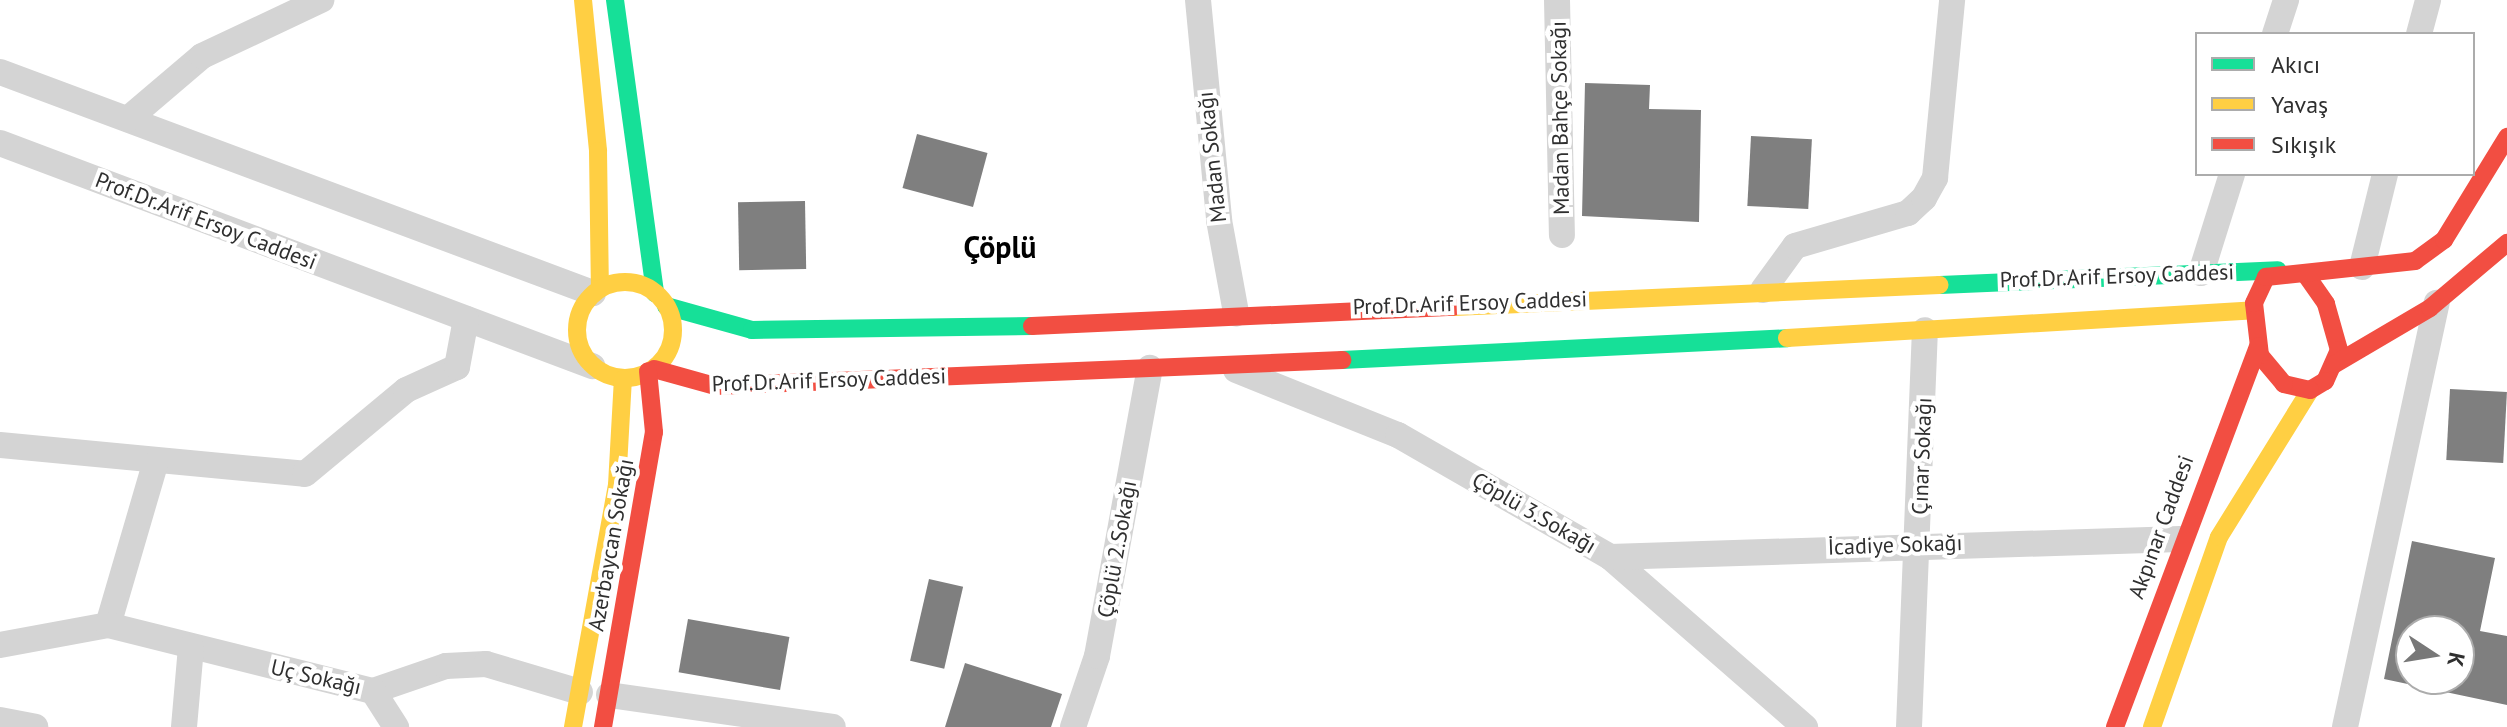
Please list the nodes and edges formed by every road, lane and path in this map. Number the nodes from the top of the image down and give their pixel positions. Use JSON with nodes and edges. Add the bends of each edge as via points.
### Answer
{"nodes":[{"id":1,"x":321,"y":0,"type":"edge"},
{"id":2,"x":583,"y":0,"type":"edge"},
{"id":3,"x":615,"y":0,"type":"edge"},
{"id":4,"x":1198,"y":0,"type":"edge"},
{"id":5,"x":1557,"y":0,"type":"edge"},
{"id":6,"x":1952,"y":0,"type":"edge"},
{"id":7,"x":2286,"y":0,"type":"edge"},
{"id":8,"x":2428,"y":0,"type":"edge"},
{"id":9,"x":2276,"y":32,"type":"edge"},
{"id":10,"x":2420,"y":32,"type":"edge"},
{"id":11,"x":0,"y":72,"type":"edge"},
{"id":12,"x":128,"y":119,"type":"junction"},
{"id":13,"x":2507,"y":137,"type":"edge"},
{"id":14,"x":0,"y":143,"type":"edge"},
{"id":15,"x":2231,"y":176,"type":"edge"},
{"id":16,"x":2385,"y":176,"type":"edge"},
{"id":17,"x":1562,"y":235,"type":"dead end"},
{"id":18,"x":2507,"y":243,"type":"edge"},
{"id":19,"x":2362,"y":267,"type":"junction"},
{"id":20,"x":2278,"y":270,"type":"junction"},
{"id":21,"x":2201,"y":273,"type":"junction"},
{"id":22,"x":2306,"y":275,"type":"junction"},
{"id":23,"x":1763,"y":290,"type":"junction"},
{"id":24,"x":597,"y":291,"type":"junction"},
{"id":25,"x":660,"y":299,"type":"junction"},
{"id":26,"x":2437,"y":303,"type":"junction"},
{"id":27,"x":2254,"y":310,"type":"junction"},
{"id":28,"x":1236,"y":313,"type":"junction"},
{"id":29,"x":466,"y":319,"type":"junction"},
{"id":30,"x":1925,"y":330,"type":"junction"},
{"id":31,"x":2258,"y":346,"type":"junction"},
{"id":32,"x":2335,"y":364,"type":"junction"},
{"id":33,"x":1221,"y":365,"type":"junction"},
{"id":34,"x":592,"y":366,"type":"junction"},
{"id":35,"x":1150,"y":368,"type":"junction"},
{"id":36,"x":651,"y":370,"type":"junction"},
{"id":37,"x":623,"y":379,"type":"junction"},
{"id":38,"x":2310,"y":390,"type":"junction"},
{"id":39,"x":0,"y":445,"type":"edge"},
{"id":40,"x":155,"y":464,"type":"junction"},
{"id":41,"x":2180,"y":539,"type":"junction"},
{"id":42,"x":1920,"y":543,"type":"junction"},
{"id":43,"x":1610,"y":557,"type":"junction"},
{"id":44,"x":108,"y":625,"type":"junction"},
{"id":45,"x":0,"y":645,"type":"edge"},
{"id":46,"x":191,"y":647,"type":"junction"},
{"id":47,"x":373,"y":691,"type":"junction"},
{"id":48,"x":580,"y":692,"type":"junction"},
{"id":49,"x":609,"y":695,"type":"junction"},
{"id":50,"x":0,"y":720,"type":"edge"},
{"id":51,"x":35,"y":727,"type":"edge"},
{"id":52,"x":184,"y":727,"type":"edge"},
{"id":53,"x":396,"y":727,"type":"edge"},
{"id":54,"x":573,"y":727,"type":"edge"},
{"id":55,"x":603,"y":727,"type":"edge"},
{"id":56,"x":833,"y":727,"type":"edge"},
{"id":57,"x":1073,"y":727,"type":"edge"},
{"id":58,"x":1805,"y":727,"type":"edge"},
{"id":59,"x":1909,"y":727,"type":"edge"},
{"id":60,"x":2115,"y":727,"type":"edge"},
{"id":61,"x":2152,"y":727,"type":"edge"},
{"id":62,"x":2345,"y":727,"type":"edge"}],
"edges":[{"from":1,"to":12,"type":"street","via":[[202,56]]},
{"from":2,"to":24,"type":"street","via":[[599,164]]},
{"from":3,"to":25,"type":"street"},
{"from":4,"to":28,"type":"street","name":"Madan Sokağı","via":[[1219,220]]},
{"from":5,"to":17,"type":"street","name":"Madan Bahçe Sokağı"},
{"from":6,"to":23,"type":"street","via":[[1935,178],[1924,198],[1908,213],[1795,246]]},
{"from":7,"to":9,"type":"street"},
{"from":8,"to":10,"type":"street"},
{"from":11,"to":12,"type":"street"},
{"from":12,"to":24,"type":"street"},
{"from":13,"to":19,"type":"street","via":[[2444,240],[2415,261]]},
{"from":14,"to":29,"type":"street","name":"Prof.Dr.Arif Ersoy Caddesi"},
{"from":15,"to":21,"type":"street"},
{"from":16,"to":19,"type":"street"},
{"from":18,"to":26,"type":"street"},
{"from":19,"to":22,"type":"street"},
{"from":20,"to":21,"type":"street","name":"Prof.Dr.Arif Ersoy Caddesi"},
{"from":20,"to":22,"type":"street"},
{"from":20,"to":27,"type":"street","via":[[2257,290]]},
{"from":21,"to":23,"type":"street","name":"Prof.Dr.Arif Ersoy Caddesi"},
{"from":22,"to":32,"type":"street","via":[[2336,326]]},
{"from":23,"to":28,"type":"street","name":"Prof.Dr.Arif Ersoy Caddesi"},
{"from":24,"to":25,"type":"street","via":[[621,282]]},
{"from":24,"to":34,"type":"street","via":[[577,337]]},
{"from":25,"to":28,"type":"street","name":"Prof.Dr.Arif Ersoy Caddesi","via":[[752,330],[805,333]]},
{"from":25,"to":36,"type":"street","via":[[671,342]]},
{"from":26,"to":32,"type":"street"},
{"from":26,"to":62,"type":"street"},
{"from":27,"to":30,"type":"street","name":"Prof.Dr.Arif Ersoy Caddesi"},
{"from":27,"to":31,"type":"street"},
{"from":29,"to":34,"type":"street","name":"Prof.Dr.Arif Ersoy Caddesi"},
{"from":29,"to":40,"type":"street","via":[[457,367],[406,390],[305,474]]},
{"from":30,"to":33,"type":"street","name":"Prof.Dr.Arif Ersoy Caddesi"},
{"from":30,"to":42,"type":"street","name":"Çınar Sokağı"},
{"from":31,"to":38,"type":"street","via":[[2284,384]]},
{"from":31,"to":41,"type":"street","name":"Akpınar Caddesi"},
{"from":32,"to":38,"type":"street"},
{"from":33,"to":35,"type":"street","name":"Prof.Dr.Arif Ersoy Caddesi"},
{"from":33,"to":43,"type":"street","name":"Çöplü 3.Sokağı","via":[[1398,435]]},
{"from":34,"to":37,"type":"street"},
{"from":35,"to":36,"type":"street","name":"Prof.Dr.Arif Ersoy Caddesi","via":[[715,386]]},
{"from":35,"to":57,"type":"street","name":"Çöplü 2.Sokağı","via":[[1097,656]]},
{"from":36,"to":37,"type":"street"},
{"from":36,"to":49,"type":"street","name":"Azerbaycan Sokağı","via":[[654,432]]},
{"from":37,"to":48,"type":"street","name":"Azerbaycan Sokağı","via":[[617,485]]},
{"from":38,"to":61,"type":"street","via":[[2219,537]]},
{"from":39,"to":40,"type":"street"},
{"from":40,"to":44,"type":"street"},
{"from":41,"to":42,"type":"street","name":"İcadiye Sokağı"},
{"from":41,"to":60,"type":"street","name":"Akpınar Caddesi"},
{"from":42,"to":43,"type":"street","name":"İcadiye Sokağı"},
{"from":42,"to":59,"type":"street","name":"Çınar Sokağı"},
{"from":43,"to":58,"type":"street","name":"Çöplü 3.Sokağı"},
{"from":44,"to":45,"type":"street"},
{"from":44,"to":46,"type":"street","name":"Uç Sokağı"},
{"from":46,"to":47,"type":"street","name":"Uç Sokağı"},
{"from":46,"to":52,"type":"street"},
{"from":47,"to":48,"type":"street","name":"Uç Sokağı","via":[[446,666],[486,664]]},
{"from":47,"to":53,"type":"street"},
{"from":48,"to":54,"type":"street","name":"Azerbaycan Sokağı"},
{"from":49,"to":55,"type":"street","name":"Azerbaycan Sokağı"},
{"from":49,"to":56,"type":"street"},
{"from":50,"to":51,"type":"street"}]}
